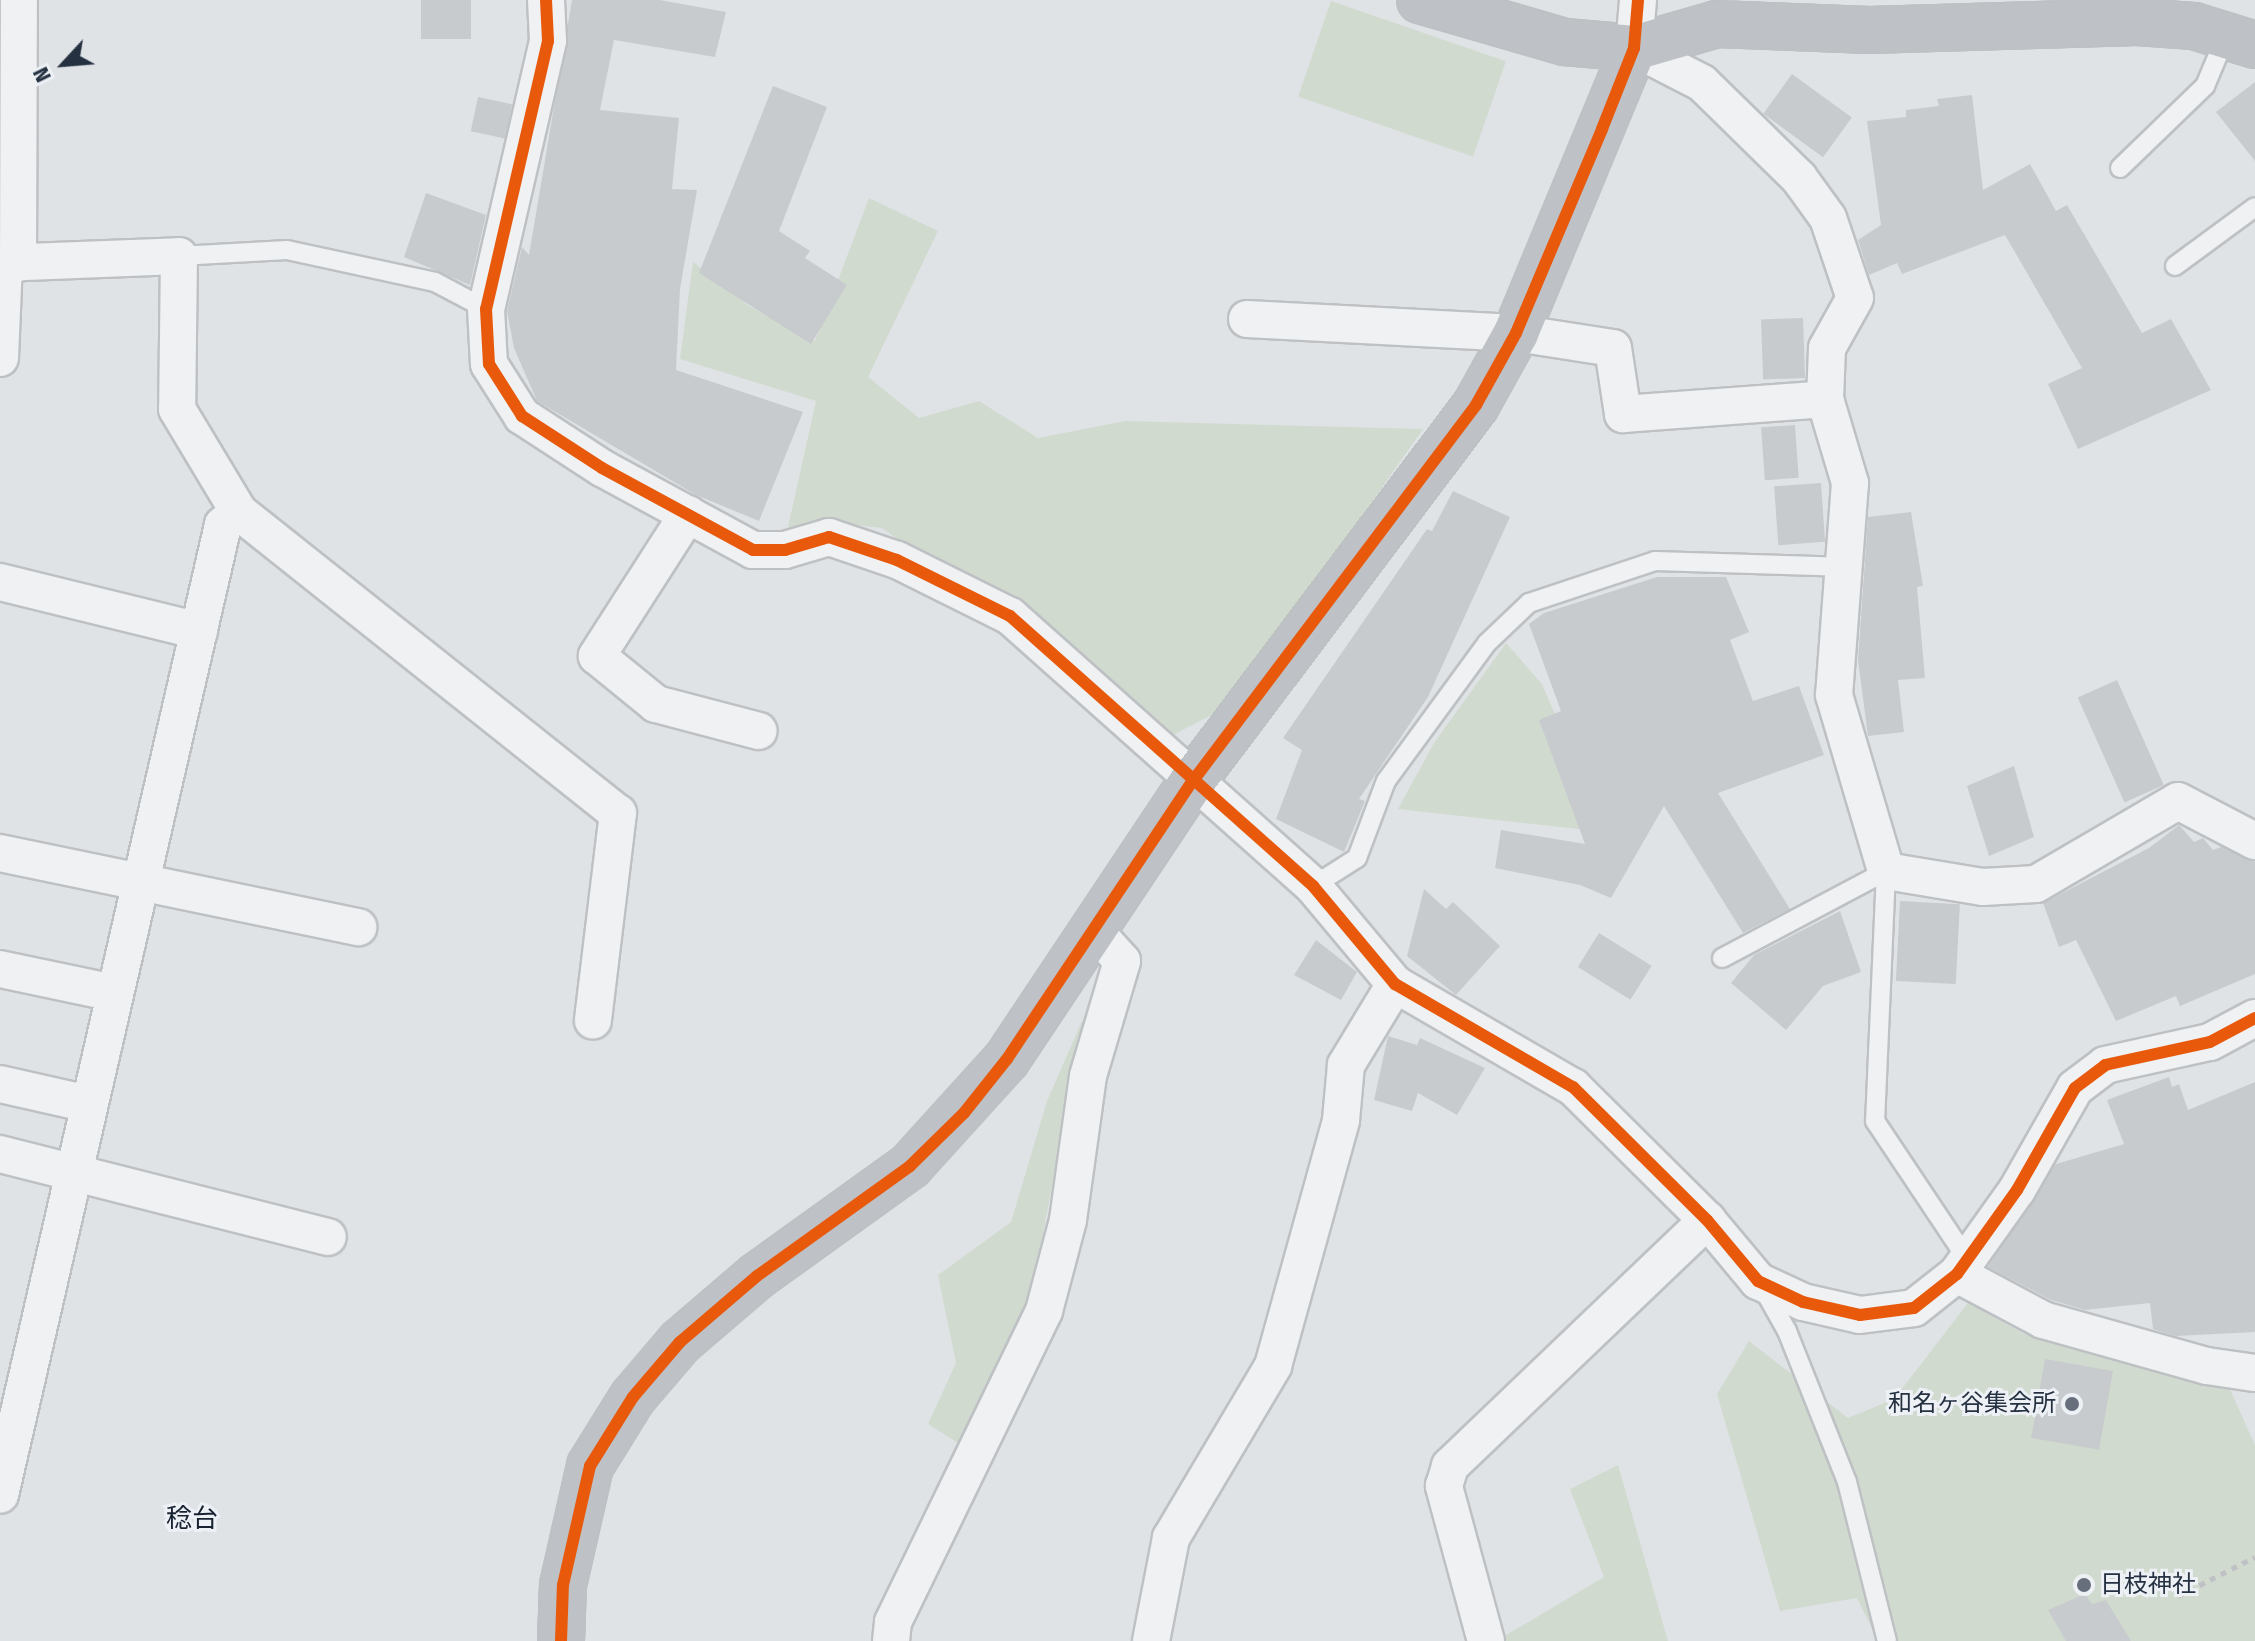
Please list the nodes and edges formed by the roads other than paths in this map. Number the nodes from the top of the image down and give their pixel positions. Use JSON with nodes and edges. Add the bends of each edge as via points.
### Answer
{"nodes":[{"id":1,"x":19,"y":0,"type":"edge"},
{"id":2,"x":546,"y":0,"type":"edge"},
{"id":3,"x":1420,"y":0,"type":"edge"},
{"id":4,"x":1638,"y":0,"type":"edge"},
{"id":5,"x":2137,"y":11,"type":"edge"},
{"id":6,"x":2010,"y":12,"type":"edge"},
{"id":7,"x":2240,"y":40,"type":"edge"},
{"id":8,"x":1634,"y":48,"type":"junction"},
{"id":9,"x":2120,"y":168,"type":"dead end"},
{"id":10,"x":2255,"y":207,"type":"edge"},
{"id":11,"x":179,"y":256,"type":"junction"},
{"id":12,"x":7,"y":263,"type":"edge"},
{"id":13,"x":2175,"y":266,"type":"dead end"},
{"id":14,"x":486,"y":309,"type":"junction"},
{"id":15,"x":1247,"y":319,"type":"dead end"},
{"id":16,"x":1516,"y":333,"type":"junction"},
{"id":17,"x":0,"y":358,"type":"edge"},
{"id":18,"x":1825,"y":399,"type":"junction"},
{"id":19,"x":239,"y":512,"type":"junction"},
{"id":20,"x":688,"y":514,"type":"junction"},
{"id":21,"x":1841,"y":567,"type":"junction"},
{"id":22,"x":0,"y":582,"type":"edge"},
{"id":23,"x":199,"y":631,"type":"junction"},
{"id":24,"x":759,"y":731,"type":"dead end"},
{"id":25,"x":1192,"y":782,"type":"junction"},
{"id":26,"x":2255,"y":841,"type":"edge"},
{"id":27,"x":0,"y":853,"type":"edge"},
{"id":28,"x":1886,"y":871,"type":"junction"},
{"id":29,"x":140,"y":880,"type":"junction"},
{"id":30,"x":1313,"y":886,"type":"junction"},
{"id":31,"x":358,"y":927,"type":"dead end"},
{"id":32,"x":1092,"y":928,"type":"junction"},
{"id":33,"x":1722,"y":958,"type":"dead end"},
{"id":34,"x":0,"y":969,"type":"edge"},
{"id":35,"x":1395,"y":984,"type":"junction"},
{"id":36,"x":114,"y":993,"type":"junction"},
{"id":37,"x":2255,"y":1018,"type":"edge"},
{"id":38,"x":593,"y":1021,"type":"dead end"},
{"id":39,"x":0,"y":1084,"type":"edge"},
{"id":40,"x":89,"y":1104,"type":"junction"},
{"id":41,"x":0,"y":1154,"type":"edge"},
{"id":42,"x":74,"y":1171,"type":"junction"},
{"id":43,"x":1707,"y":1220,"type":"junction"},
{"id":44,"x":328,"y":1237,"type":"dead end"},
{"id":45,"x":1961,"y":1265,"type":"junction"},
{"id":46,"x":1758,"y":1281,"type":"junction"},
{"id":47,"x":2255,"y":1373,"type":"edge"},
{"id":48,"x":11,"y":1393,"type":"edge"},
{"id":49,"x":0,"y":1495,"type":"edge"},
{"id":50,"x":561,"y":1641,"type":"edge"},
{"id":51,"x":891,"y":1641,"type":"edge"},
{"id":52,"x":1151,"y":1641,"type":"edge"},
{"id":53,"x":1486,"y":1641,"type":"edge"},
{"id":54,"x":1887,"y":1641,"type":"edge"}],
"edges":[{"from":1,"to":12,"type":"street"},
{"from":2,"to":14,"type":"street","via":[[548,41]]},
{"from":3,"to":8,"type":"street","via":[[1565,42]]},
{"from":4,"to":8,"type":"street"},
{"from":5,"to":6,"type":"street"},
{"from":5,"to":7,"type":"street"},
{"from":6,"to":8,"type":"street","via":[[1869,30],[1717,24]]},
{"from":7,"to":9,"type":"lane","via":[[2205,86]]},
{"from":8,"to":16,"type":"street"},
{"from":8,"to":18,"type":"street","via":[[1702,83],[1799,178],[1828,218],[1855,298],[1827,348]]},
{"from":10,"to":13,"type":"lane"},
{"from":11,"to":12,"type":"street"},
{"from":11,"to":14,"type":"lane","via":[[287,250],[435,282]]},
{"from":11,"to":19,"type":"street","via":[[177,409]]},
{"from":12,"to":17,"type":"street"},
{"from":14,"to":20,"type":"street","via":[[489,364],[522,416]]},
{"from":15,"to":16,"type":"street"},
{"from":16,"to":18,"type":"street","via":[[1613,348],[1623,414]]},
{"from":16,"to":25,"type":"street","via":[[1468,416]]},
{"from":18,"to":21,"type":"street","via":[[1850,483]]},
{"from":19,"to":23,"type":"street","via":[[223,525]]},
{"from":19,"to":38,"type":"street","via":[[618,813]]},
{"from":20,"to":24,"type":"street","via":[[597,656],[656,704]]},
{"from":20,"to":25,"type":"street","via":[[753,550],[785,550],[829,537],[897,560],[1010,616],[1112,703]]},
{"from":21,"to":28,"type":"street","via":[[1834,695]]},
{"from":21,"to":30,"type":"lane","via":[[1655,561],[1529,603],[1487,643],[1386,781],[1357,858]]},
{"from":22,"to":23,"type":"street"},
{"from":23,"to":29,"type":"street"},
{"from":25,"to":30,"type":"street"},
{"from":25,"to":32,"type":"street"},
{"from":26,"to":28,"type":"street","via":[[2178,801],[2036,884],[1983,887]]},
{"from":27,"to":29,"type":"street"},
{"from":28,"to":33,"type":"lane"},
{"from":28,"to":45,"type":"lane","via":[[1875,1121]]},
{"from":29,"to":31,"type":"street"},
{"from":29,"to":36,"type":"street"},
{"from":30,"to":35,"type":"street"},
{"from":32,"to":50,"type":"street","via":[[1007,1059],[964,1113],[910,1166],[746,1285],[680,1342],[633,1397],[590,1466],[563,1585]]},
{"from":32,"to":51,"type":"street","via":[[1122,961],[1088,1076],[1068,1220],[1044,1311],[893,1622]]},
{"from":34,"to":36,"type":"street"},
{"from":35,"to":43,"type":"street","via":[[1573,1087]]},
{"from":35,"to":52,"type":"street","via":[[1346,1065],[1341,1120],[1273,1366],[1171,1538]]},
{"from":36,"to":40,"type":"street"},
{"from":37,"to":45,"type":"street","via":[[2210,1042],[2105,1065],[2075,1088],[2017,1190]]},
{"from":39,"to":40,"type":"street"},
{"from":40,"to":42,"type":"street"},
{"from":41,"to":42,"type":"street"},
{"from":42,"to":44,"type":"street"},
{"from":42,"to":48,"type":"street"},
{"from":43,"to":46,"type":"street"},
{"from":43,"to":53,"type":"street","via":[[1450,1466],[1444,1486]]},
{"from":45,"to":46,"type":"street","via":[[1914,1308],[1860,1315],[1803,1302]]},
{"from":45,"to":47,"type":"street","via":[[2043,1320],[2207,1366]]},
{"from":46,"to":54,"type":"lane","via":[[1787,1331],[1847,1482]]},
{"from":48,"to":49,"type":"street"}]}
